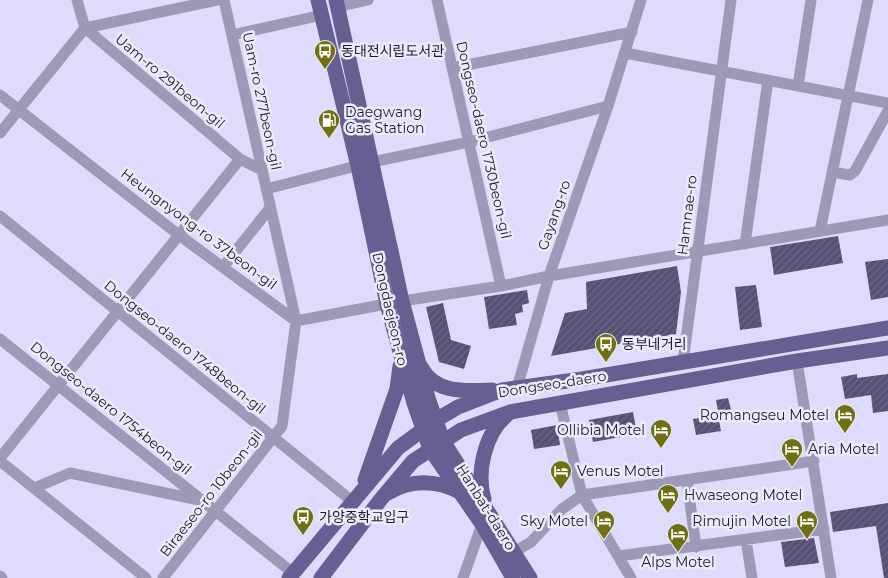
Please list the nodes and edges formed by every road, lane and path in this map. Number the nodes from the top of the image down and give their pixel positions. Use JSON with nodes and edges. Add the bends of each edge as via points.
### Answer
{"nodes":[{"id":1,"x":77,"y":0,"type":"edge"},
{"id":2,"x":217,"y":0,"type":"edge"},
{"id":3,"x":224,"y":0,"type":"edge"},
{"id":4,"x":368,"y":0,"type":"edge"},
{"id":5,"x":437,"y":0,"type":"edge"},
{"id":6,"x":641,"y":0,"type":"edge"},
{"id":7,"x":731,"y":0,"type":"edge"},
{"id":8,"x":811,"y":0,"type":"edge"},
{"id":9,"x":868,"y":0,"type":"edge"},
{"id":10,"x":336,"y":3,"type":"edge"},
{"id":11,"x":320,"y":7,"type":"edge"},
{"id":12,"x":85,"y":28,"type":"junction"},
{"id":13,"x":632,"y":32,"type":"junction"},
{"id":14,"x":232,"y":35,"type":"junction"},
{"id":15,"x":625,"y":53,"type":"junction"},
{"id":16,"x":452,"y":68,"type":"junction"},
{"id":17,"x":720,"y":71,"type":"junction"},
{"id":18,"x":768,"y":80,"type":"junction"},
{"id":19,"x":798,"y":86,"type":"junction"},
{"id":20,"x":0,"y":95,"type":"edge"},
{"id":21,"x":848,"y":95,"type":"junction"},
{"id":22,"x":888,"y":103,"type":"edge"},
{"id":23,"x":608,"y":106,"type":"junction"},
{"id":24,"x":19,"y":110,"type":"junction"},
{"id":25,"x":888,"y":111,"type":"edge"},
{"id":26,"x":0,"y":133,"type":"edge"},
{"id":27,"x":470,"y":142,"type":"junction"},
{"id":28,"x":240,"y":159,"type":"junction"},
{"id":29,"x":365,"y":164,"type":"junction"},
{"id":30,"x":262,"y":170,"type":"junction"},
{"id":31,"x":832,"y":172,"type":"junction"},
{"id":32,"x":266,"y":189,"type":"junction"},
{"id":33,"x":270,"y":208,"type":"junction"},
{"id":34,"x":0,"y":216,"type":"edge"},
{"id":35,"x":888,"y":220,"type":"edge"},
{"id":36,"x":820,"y":232,"type":"junction"},
{"id":37,"x":179,"y":235,"type":"junction"},
{"id":38,"x":745,"y":244,"type":"junction"},
{"id":39,"x":698,"y":251,"type":"junction"},
{"id":40,"x":223,"y":268,"type":"junction"},
{"id":41,"x":549,"y":276,"type":"junction"},
{"id":42,"x":501,"y":286,"type":"junction"},
{"id":43,"x":394,"y":302,"type":"junction"},
{"id":44,"x":118,"y":312,"type":"junction"},
{"id":45,"x":296,"y":321,"type":"junction"},
{"id":46,"x":888,"y":328,"type":"edge"},
{"id":47,"x":0,"y":339,"type":"edge"},
{"id":48,"x":888,"y":348,"type":"edge"},
{"id":49,"x":866,"y":350,"type":"junction"},
{"id":50,"x":888,"y":355,"type":"edge"},
{"id":51,"x":409,"y":358,"type":"junction"},
{"id":52,"x":683,"y":362,"type":"junction"},
{"id":53,"x":797,"y":362,"type":"junction"},
{"id":54,"x":58,"y":386,"type":"junction"},
{"id":55,"x":510,"y":389,"type":"junction"},
{"id":56,"x":560,"y":403,"type":"junction"},
{"id":57,"x":510,"y":412,"type":"junction"},
{"id":58,"x":436,"y":420,"type":"junction"},
{"id":59,"x":282,"y":426,"type":"joint"},
{"id":60,"x":423,"y":428,"type":"junction"},
{"id":61,"x":273,"y":438,"type":"junction"},
{"id":62,"x":444,"y":441,"type":"junction"},
{"id":63,"x":430,"y":449,"type":"junction"},
{"id":64,"x":0,"y":459,"type":"edge"},
{"id":65,"x":814,"y":461,"type":"junction"},
{"id":66,"x":687,"y":480,"type":"junction"},
{"id":67,"x":34,"y":488,"type":"junction"},
{"id":68,"x":460,"y":492,"type":"junction"},
{"id":69,"x":582,"y":495,"type":"junction"},
{"id":70,"x":355,"y":498,"type":"junction"},
{"id":71,"x":381,"y":499,"type":"junction"},
{"id":72,"x":202,"y":501,"type":"junction"},
{"id":73,"x":486,"y":506,"type":"junction"},
{"id":74,"x":215,"y":511,"type":"junction"},
{"id":75,"x":482,"y":524,"type":"junction"},
{"id":76,"x":824,"y":529,"type":"junction"},
{"id":77,"x":746,"y":540,"type":"junction"},
{"id":78,"x":696,"y":547,"type":"junction"},
{"id":79,"x":514,"y":552,"type":"junction"},
{"id":80,"x":618,"y":556,"type":"junction"},
{"id":81,"x":291,"y":575,"type":"edge"},
{"id":82,"x":528,"y":577,"type":"edge"},
{"id":83,"x":146,"y":578,"type":"edge"},
{"id":84,"x":163,"y":578,"type":"edge"},
{"id":85,"x":321,"y":578,"type":"edge"},
{"id":86,"x":463,"y":578,"type":"edge"},
{"id":87,"x":631,"y":578,"type":"edge"},
{"id":88,"x":752,"y":578,"type":"edge"},
{"id":89,"x":832,"y":578,"type":"edge"}],
"edges":[{"from":1,"to":12,"type":"street"},
{"from":2,"to":12,"type":"street"},
{"from":3,"to":14,"type":"street","name":"Uam-ro 277beon-gil"},
{"from":4,"to":10,"type":"street"},
{"from":5,"to":16,"type":"street","name":"Dongseo-daero 1730beon-gil"},
{"from":6,"to":13,"type":"street","name":"Gayang-ro"},
{"from":7,"to":17,"type":"street","name":"Hamnae-ro"},
{"from":8,"to":19,"type":"street"},
{"from":9,"to":21,"type":"street"},
{"from":10,"to":29,"type":"main road","name":"Dongdaejeon-ro"},
{"from":11,"to":14,"type":"street","name":"Dongdaejeon-ro"},
{"from":11,"to":29,"type":"main road","name":"Dongdaejeon-ro"},
{"from":12,"to":24,"type":"street"},
{"from":12,"to":28,"type":"street","name":"Uam-ro 291beon-gil"},
{"from":13,"to":15,"type":"street","name":"Gayang-ro"},
{"from":13,"to":16,"type":"street"},
{"from":14,"to":30,"type":"street","name":"Uam-ro 277beon-gil"},
{"from":15,"to":17,"type":"street"},
{"from":15,"to":23,"type":"street","name":"Gayang-ro"},
{"from":16,"to":27,"type":"street","name":"Dongseo-daero 1730beon-gil"},
{"from":17,"to":18,"type":"street"},
{"from":17,"to":39,"type":"street","name":"Hamnae-ro"},
{"from":18,"to":19,"type":"street"},
{"from":18,"to":38,"type":"street"},
{"from":19,"to":21,"type":"street"},
{"from":20,"to":24,"type":"street","name":"Heungnyong-ro 37beon-gil"},
{"from":21,"to":22,"type":"street"},
{"from":21,"to":31,"type":"street"},
{"from":23,"to":27,"type":"street"},
{"from":23,"to":41,"type":"street","name":"Gayang-ro"},
{"from":24,"to":26,"type":"street"},
{"from":24,"to":37,"type":"street","name":"Heungnyong-ro 37beon-gil"},
{"from":25,"to":31,"type":"street","via":[[855,171],[850,175]]},
{"from":27,"to":29,"type":"street"},
{"from":27,"to":42,"type":"street","name":"Dongseo-daero 1730beon-gil"},
{"from":28,"to":30,"type":"street","name":"Uam-ro 291beon-gil"},
{"from":28,"to":37,"type":"street"},
{"from":29,"to":32,"type":"street"},
{"from":29,"to":43,"type":"main road","name":"Dongdaejeon-ro"},
{"from":30,"to":32,"type":"street","name":"Uam-ro 277beon-gil"},
{"from":31,"to":36,"type":"street"},
{"from":32,"to":33,"type":"street","name":"Uam-ro 277beon-gil"},
{"from":33,"to":40,"type":"street"},
{"from":33,"to":45,"type":"street","name":"Uam-ro 277beon-gil"},
{"from":34,"to":44,"type":"street","name":"Dongseo-daero 1748beon-gil"},
{"from":35,"to":36,"type":"street"},
{"from":36,"to":38,"type":"street"},
{"from":37,"to":40,"type":"street","name":"Heungnyong-ro 37beon-gil"},
{"from":37,"to":44,"type":"street"},
{"from":38,"to":39,"type":"street"},
{"from":39,"to":41,"type":"street"},
{"from":39,"to":52,"type":"street","name":"Hamnae-ro"},
{"from":40,"to":45,"type":"street","name":"Heungnyong-ro 37beon-gil"},
{"from":41,"to":42,"type":"street"},
{"from":41,"to":55,"type":"street","name":"Gayang-ro"},
{"from":42,"to":43,"type":"street"},
{"from":43,"to":45,"type":"street"},
{"from":43,"to":51,"type":"main road","name":"Dongdaejeon-ro"},
{"from":44,"to":54,"type":"street"},
{"from":44,"to":61,"type":"street","name":"Dongseo-daero 1748beon-gil"},
{"from":45,"to":59,"type":"street","name":"Uam-ro 277beon-gil"},
{"from":46,"to":52,"type":"main road","name":"Dongseo-daero"},
{"from":47,"to":54,"type":"street","name":"Dongseo-daero 1754beon-gil"},
{"from":48,"to":49,"type":"main road","name":"Dongseo-daero"},
{"from":49,"to":50,"type":"main road"},
{"from":49,"to":53,"type":"main road","name":"Dongseo-daero"},
{"from":51,"to":55,"type":"main road","via":[[437,384],[455,390]]},
{"from":51,"to":58,"type":"main road","name":"Dongdaejeon-ro"},
{"from":51,"to":60,"type":"main road","name":"Dongdaejeon-ro"},
{"from":51,"to":70,"type":"main road"},
{"from":52,"to":55,"type":"main road","name":"Dongseo-daero"},
{"from":53,"to":56,"type":"main road","name":"Dongseo-daero"},
{"from":53,"to":65,"type":"street"},
{"from":54,"to":64,"type":"street"},
{"from":54,"to":72,"type":"street","name":"Dongseo-daero 1754beon-gil"},
{"from":55,"to":58,"type":"main road","name":"Dongseo-daero","via":[[458,407]]},
{"from":56,"to":57,"type":"main road","name":"Dongseo-daero"},
{"from":56,"to":69,"type":"street"},
{"from":57,"to":62,"type":"main road","name":"Dongseo-daero","via":[[461,430]]},
{"from":57,"to":73,"type":"main road","via":[[496,427],[485,450],[481,482]]},
{"from":58,"to":60,"type":"main road","name":"Dongseo-daero"},
{"from":58,"to":62,"type":"main road","name":"Dongdaejeon-ro"},
{"from":59,"to":61,"type":"street","name":"Biraeseo-ro 10beon-gil"},
{"from":60,"to":63,"type":"main road","name":"Dongdaejeon-ro"},
{"from":60,"to":70,"type":"main road","name":"Dongseo-daero","via":[[398,448]]},
{"from":61,"to":70,"type":"street","name":"Dongseo-daero 1748beon-gil"},
{"from":61,"to":74,"type":"street","name":"Biraeseo-ro 10beon-gil"},
{"from":62,"to":63,"type":"main road","name":"Dongseo-daero"},
{"from":62,"to":73,"type":"main road","name":"Hanbat-daero"},
{"from":63,"to":68,"type":"main road","name":"Hanbat-daero"},
{"from":63,"to":71,"type":"main road","name":"Dongseo-daero","via":[[413,461]]},
{"from":64,"to":67,"type":"street"},
{"from":65,"to":66,"type":"street"},
{"from":65,"to":76,"type":"street"},
{"from":66,"to":69,"type":"street"},
{"from":66,"to":78,"type":"street"},
{"from":67,"to":72,"type":"street","name":"Dongseo-daero 1754beon-gil","via":[[70,473]]},
{"from":67,"to":83,"type":"street"},
{"from":68,"to":71,"type":"main road","via":[[438,484],[419,482],[397,488]]},
{"from":68,"to":75,"type":"main road","name":"Hanbat-daero"},
{"from":69,"to":79,"type":"street","via":[[562,509],[531,542]]},
{"from":69,"to":80,"type":"street"},
{"from":70,"to":81,"type":"main road","name":"Dongseo-daero"},
{"from":71,"to":85,"type":"main road","name":"Dongseo-daero"},
{"from":72,"to":74,"type":"street","name":"Dongseo-daero 1754beon-gil"},
{"from":73,"to":79,"type":"main road","name":"Hanbat-daero"},
{"from":74,"to":81,"type":"street","name":"Dongseo-daero 1754beon-gil"},
{"from":74,"to":84,"type":"street","name":"Biraeseo-ro 10beon-gil"},
{"from":75,"to":82,"type":"main road","name":"Hanbat-daero"},
{"from":75,"to":86,"type":"street"},
{"from":76,"to":77,"type":"street"},
{"from":76,"to":89,"type":"street"},
{"from":77,"to":78,"type":"street"},
{"from":77,"to":88,"type":"street"},
{"from":78,"to":80,"type":"street"},
{"from":79,"to":82,"type":"main road","name":"Hanbat-daero"},
{"from":80,"to":87,"type":"street"}]}
